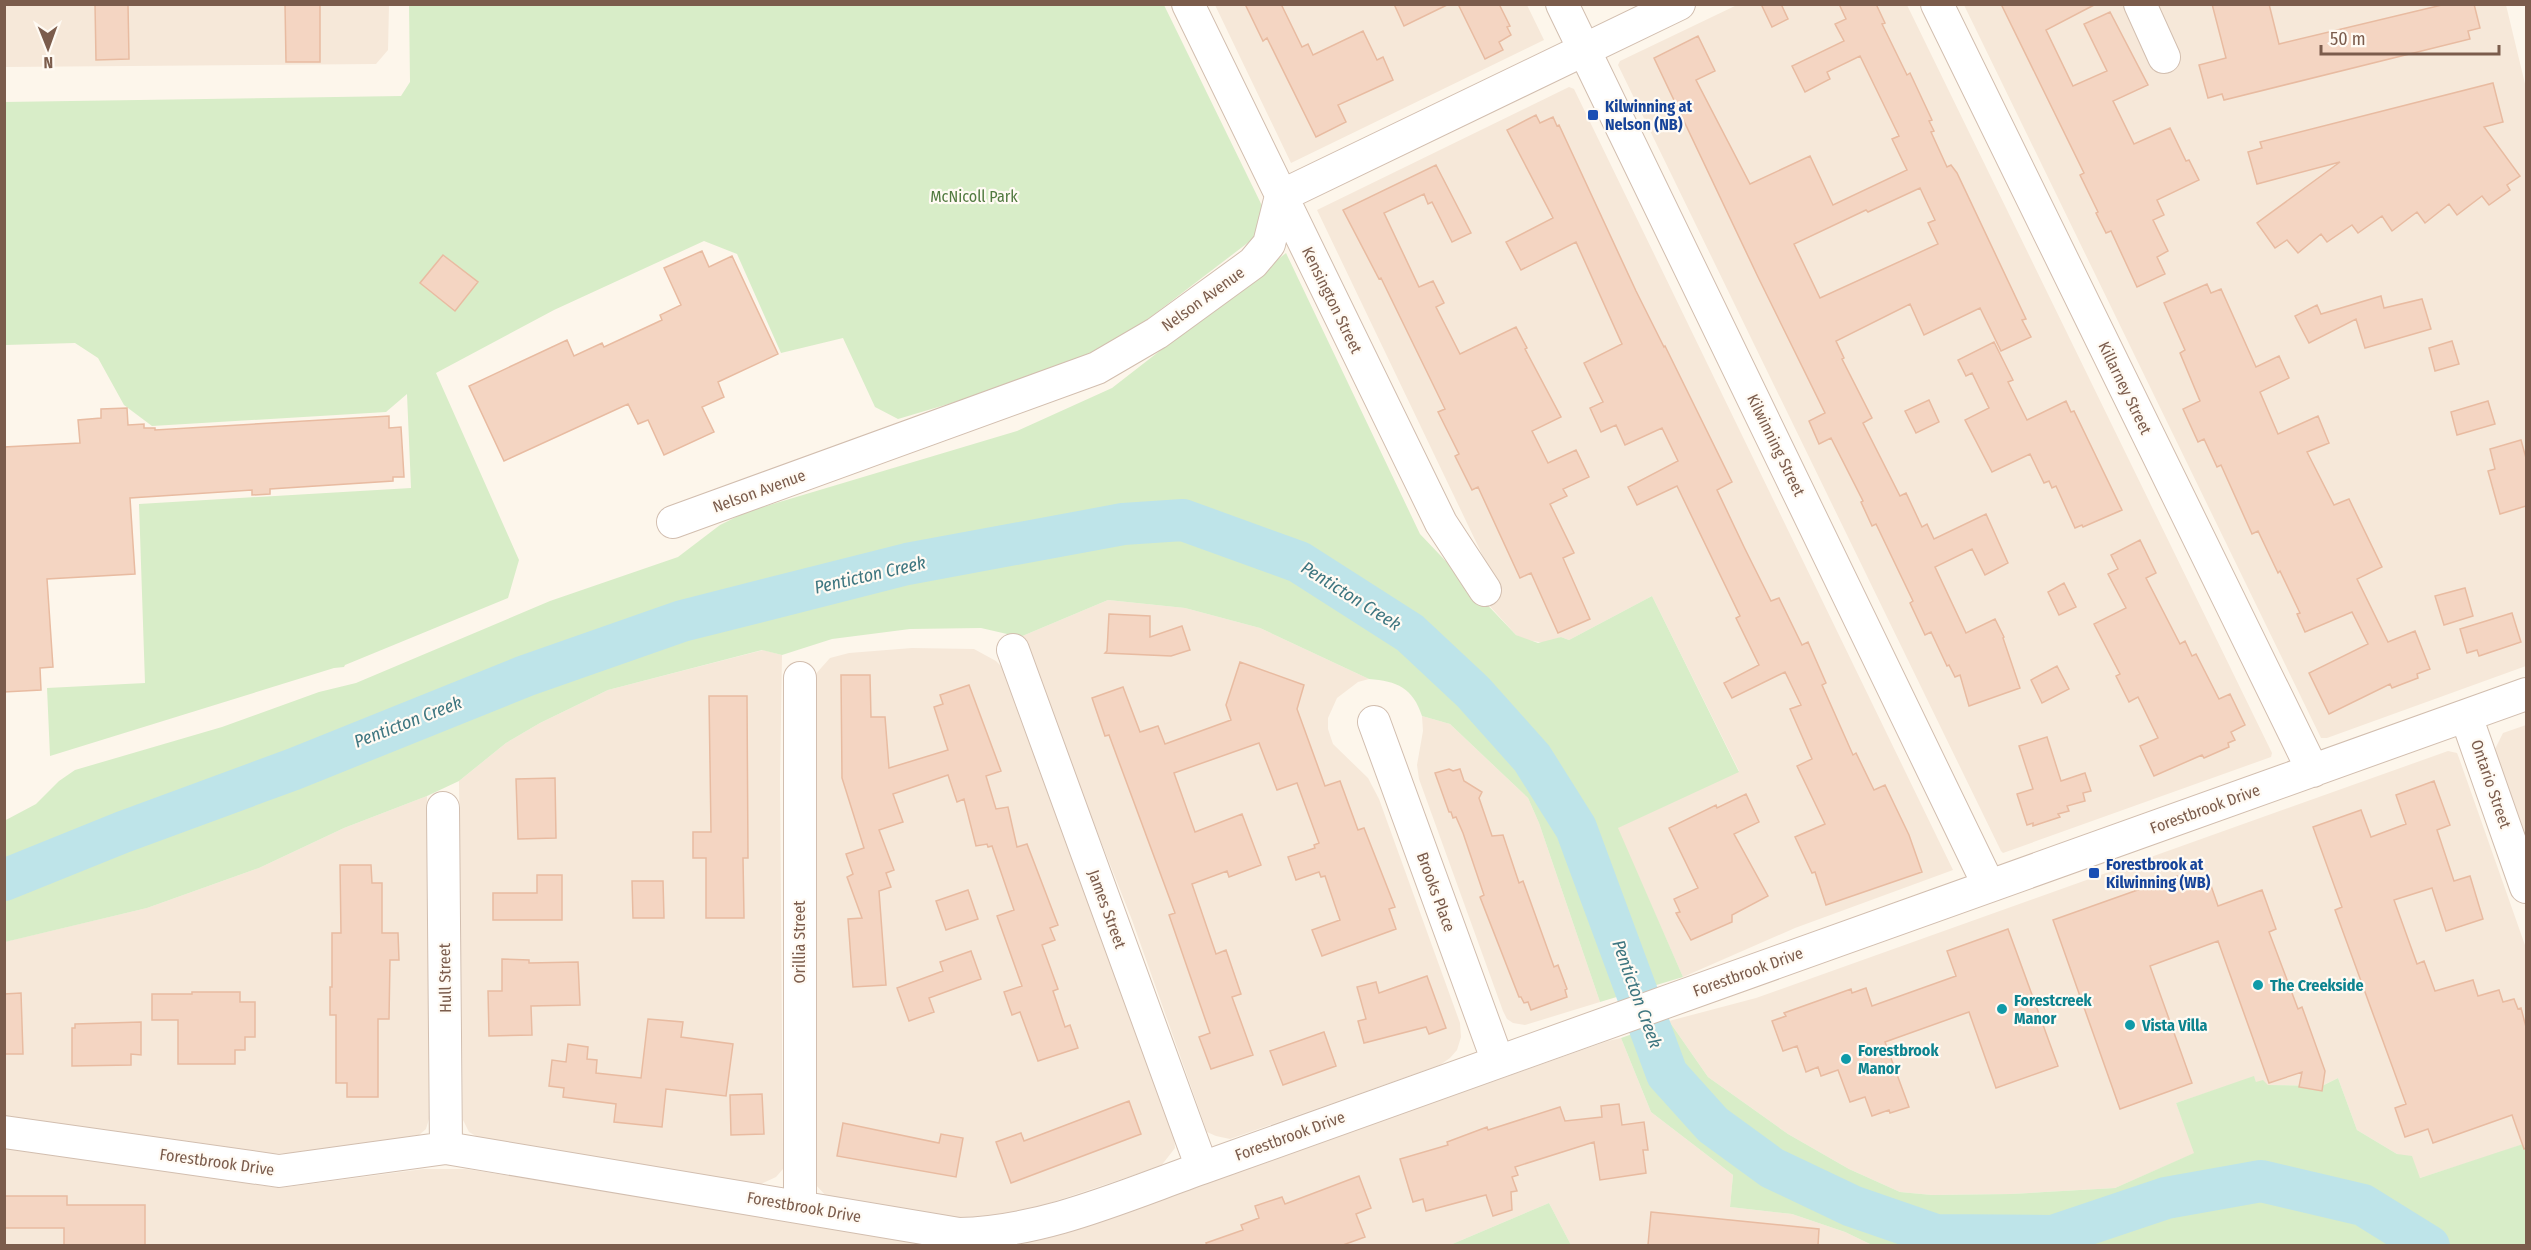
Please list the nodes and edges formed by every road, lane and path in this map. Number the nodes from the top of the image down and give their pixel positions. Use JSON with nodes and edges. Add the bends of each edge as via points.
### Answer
{"nodes":[{"id":1,"x":1188,"y":4,"type":"edge"},
{"id":2,"x":1562,"y":4,"type":"edge"},
{"id":3,"x":1679,"y":4,"type":"edge"},
{"id":4,"x":1937,"y":4,"type":"edge"},
{"id":5,"x":2140,"y":4,"type":"edge"},
{"id":6,"x":1584,"y":50,"type":"junction"},
{"id":7,"x":2164,"y":57,"type":"dead end"},
{"id":8,"x":1281,"y":196,"type":"junction"},
{"id":9,"x":673,"y":522,"type":"dead end"},
{"id":10,"x":1485,"y":590,"type":"dead end"},
{"id":11,"x":1013,"y":650,"type":"dead end"},
{"id":12,"x":800,"y":678,"type":"dead end"},
{"id":13,"x":2526,"y":694,"type":"edge"},
{"id":14,"x":2466,"y":716,"type":"junction"},
{"id":15,"x":1374,"y":722,"type":"dead end"},
{"id":16,"x":2313,"y":771,"type":"junction"},
{"id":17,"x":443,"y":808,"type":"dead end"},
{"id":18,"x":1989,"y":886,"type":"junction"},
{"id":19,"x":2526,"y":887,"type":"edge"},
{"id":20,"x":1498,"y":1062,"type":"junction"},
{"id":21,"x":4,"y":1132,"type":"edge"},
{"id":22,"x":446,"y":1148,"type":"junction"},
{"id":23,"x":1202,"y":1168,"type":"junction"},
{"id":24,"x":800,"y":1207,"type":"junction"}],
"edges":[{"from":1,"to":8,"type":"street","name":"Kensington Street"},
{"from":2,"to":6,"type":"street","name":"Kilwinning Street"},
{"from":3,"to":6,"type":"street"},
{"from":4,"to":16,"type":"street","name":"Killarney Street"},
{"from":5,"to":7,"type":"street"},
{"from":6,"to":8,"type":"street"},
{"from":6,"to":18,"type":"street","name":"Kilwinning Street"},
{"from":8,"to":9,"type":"street","name":"Nelson Avenue","via":[[1269,244],[1253,263],[1157,333],[1097,368]]},
{"from":8,"to":10,"type":"street","name":"Kensington Street","via":[[1442,524]]},
{"from":11,"to":23,"type":"street","name":"James Street"},
{"from":12,"to":24,"type":"street","name":"Orillia Street"},
{"from":13,"to":14,"type":"street","name":"Forestbrook Drive"},
{"from":14,"to":16,"type":"street","name":"Forestbrook Drive"},
{"from":14,"to":19,"type":"street","name":"Ontario Street"},
{"from":15,"to":20,"type":"street","name":"Brooks Place"},
{"from":16,"to":18,"type":"street","name":"Forestbrook Drive"},
{"from":17,"to":22,"type":"street","name":"Hull Street"},
{"from":18,"to":20,"type":"street","name":"Forestbrook Drive"},
{"from":20,"to":23,"type":"street","name":"Forestbrook Drive"},
{"from":21,"to":22,"type":"street","name":"Forestbrook Drive","via":[[279,1171]]},
{"from":22,"to":24,"type":"street","name":"Forestbrook Drive"},
{"from":23,"to":24,"type":"street","name":"Forestbrook Drive","via":[[1050,1221],[989,1233],[959,1234]]}]}
